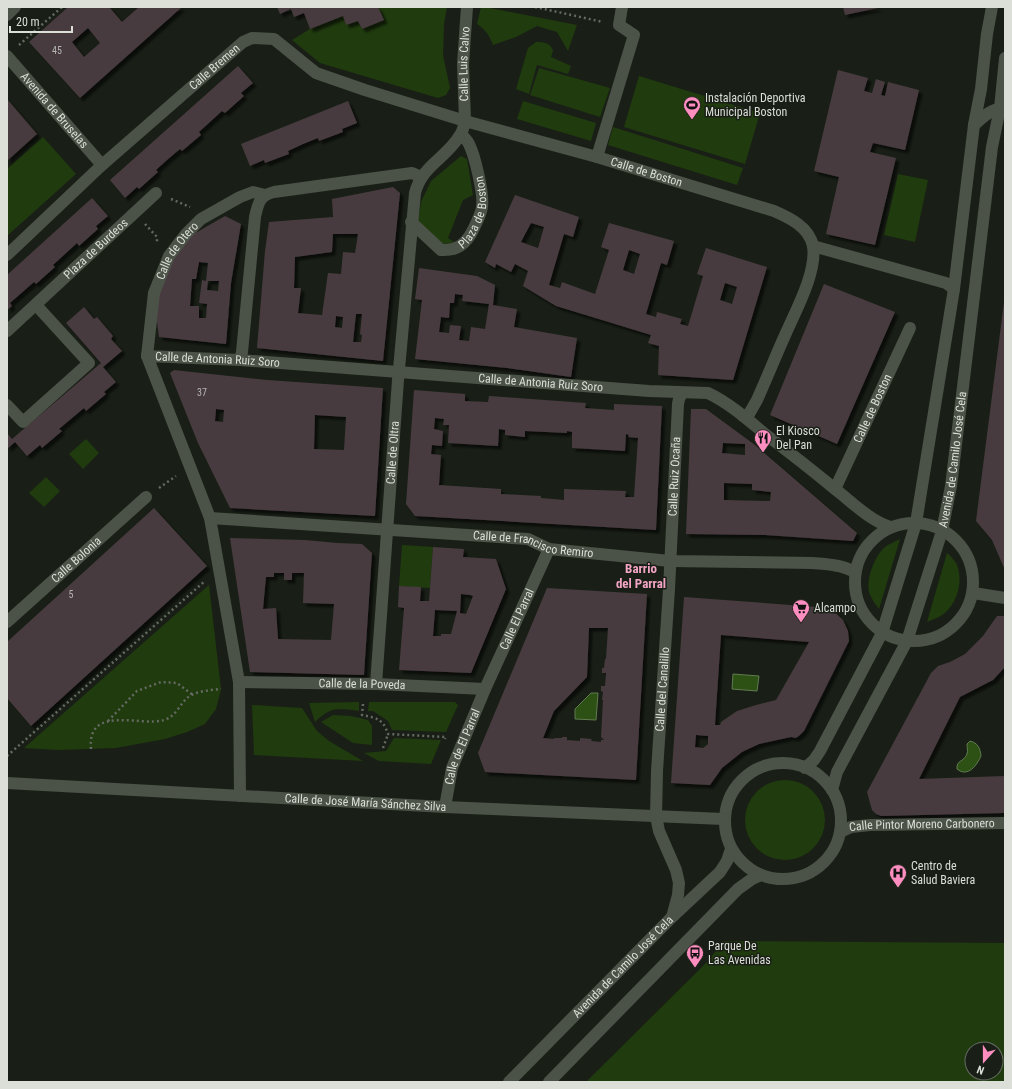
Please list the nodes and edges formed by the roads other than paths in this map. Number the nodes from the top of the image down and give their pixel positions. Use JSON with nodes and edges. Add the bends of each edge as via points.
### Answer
{"nodes":[{"id":1,"x":16,"y":7,"type":"edge"},
{"id":2,"x":467,"y":7,"type":"edge"},
{"id":3,"x":622,"y":7,"type":"edge"},
{"id":4,"x":992,"y":7,"type":"edge"},
{"id":5,"x":7,"y":15,"type":"edge"},
{"id":6,"x":7,"y":56,"type":"edge"},
{"id":7,"x":1005,"y":58,"type":"edge"},
{"id":8,"x":1002,"y":108,"type":"edge"},
{"id":9,"x":465,"y":120,"type":"junction"},
{"id":10,"x":974,"y":125,"type":"junction"},
{"id":11,"x":462,"y":134,"type":"junction"},
{"id":12,"x":597,"y":157,"type":"junction"},
{"id":13,"x":102,"y":165,"type":"junction"},
{"id":14,"x":421,"y":177,"type":"junction"},
{"id":15,"x":156,"y":193,"type":"dead end"},
{"id":16,"x":265,"y":195,"type":"junction"},
{"id":17,"x":412,"y":222,"type":"junction"},
{"id":18,"x":813,"y":246,"type":"junction"},
{"id":19,"x":7,"y":255,"type":"edge"},
{"id":20,"x":954,"y":289,"type":"junction"},
{"id":21,"x":36,"y":304,"type":"junction"},
{"id":22,"x":910,"y":328,"type":"dead end"},
{"id":23,"x":7,"y":331,"type":"edge"},
{"id":24,"x":147,"y":356,"type":"junction"},
{"id":25,"x":240,"y":360,"type":"junction"},
{"id":26,"x":398,"y":372,"type":"junction"},
{"id":27,"x":682,"y":393,"type":"junction"},
{"id":28,"x":7,"y":405,"type":"edge"},
{"id":29,"x":743,"y":416,"type":"junction"},
{"id":30,"x":835,"y":489,"type":"junction"},
{"id":31,"x":146,"y":497,"type":"road end"},
{"id":32,"x":210,"y":518,"type":"junction"},
{"id":33,"x":916,"y":523,"type":"junction"},
{"id":34,"x":890,"y":527,"type":"junction"},
{"id":35,"x":387,"y":530,"type":"junction"},
{"id":36,"x":942,"y":531,"type":"junction"},
{"id":37,"x":549,"y":549,"type":"junction"},
{"id":38,"x":670,"y":562,"type":"junction"},
{"id":39,"x":855,"y":572,"type":"junction"},
{"id":40,"x":973,"y":593,"type":"junction"},
{"id":41,"x":1005,"y":598,"type":"edge"},
{"id":42,"x":7,"y":622,"type":"edge"},
{"id":43,"x":882,"y":633,"type":"junction"},
{"id":44,"x":907,"y":642,"type":"junction"},
{"id":45,"x":240,"y":682,"type":"junction"},
{"id":46,"x":376,"y":684,"type":"junction"},
{"id":47,"x":485,"y":689,"type":"junction"},
{"id":48,"x":805,"y":768,"type":"junction"},
{"id":49,"x":7,"y":784,"type":"edge"},
{"id":50,"x":832,"y":790,"type":"junction"},
{"id":51,"x":240,"y":796,"type":"junction"},
{"id":52,"x":445,"y":807,"type":"junction"},
{"id":53,"x":656,"y":816,"type":"junction"},
{"id":54,"x":723,"y":819,"type":"junction"},
{"id":55,"x":1005,"y":823,"type":"edge"},
{"id":56,"x":840,"y":832,"type":"junction"},
{"id":57,"x":731,"y":849,"type":"junction"},
{"id":58,"x":761,"y":875,"type":"junction"},
{"id":59,"x":672,"y":917,"type":"junction"},
{"id":60,"x":509,"y":1082,"type":"edge"},
{"id":61,"x":549,"y":1082,"type":"edge"}],
"edges":[{"from":1,"to":5,"type":"street"},
{"from":2,"to":9,"type":"street","name":"Calle Luis Calvo","via":[[463,64]]},
{"from":3,"to":12,"type":"street","via":[[619,26],[634,35]]},
{"from":4,"to":10,"type":"street","name":"Avenida de Camilo José Cela"},
{"from":6,"to":13,"type":"street","name":"Avenida de Bruselas"},
{"from":7,"to":8,"type":"street","name":"Avenida de Camilo José Cela"},
{"from":8,"to":10,"type":"street","via":[[986,114]]},
{"from":8,"to":36,"type":"street","name":"Avenida de Camilo José Cela","via":[[992,147],[951,486]]},
{"from":9,"to":11,"type":"street"},
{"from":9,"to":12,"type":"street","name":"Calle de Boston"},
{"from":9,"to":13,"type":"street","name":"Calle Bremen","via":[[316,73],[274,39],[252,38],[244,42]]},
{"from":10,"to":20,"type":"street","name":"Avenida de Camilo José Cela"},
{"from":11,"to":14,"type":"street"},
{"from":11,"to":17,"type":"street","name":"Plaza de Boston","via":[[472,152],[482,202],[482,209],[469,238],[458,247],[441,250]]},
{"from":12,"to":18,"type":"street","name":"Calle de Boston","via":[[774,211],[792,219],[803,228]]},
{"from":13,"to":19,"type":"street","name":"Calle Bremen"},
{"from":14,"to":16,"type":"street","name":"Calle de Otero","via":[[412,173]]},
{"from":14,"to":17,"type":"street","via":[[415,193]]},
{"from":15,"to":21,"type":"street","name":"Plaza de Burdeos"},
{"from":16,"to":24,"type":"street","name":"Calle de Otero","via":[[253,192],[201,219],[169,256],[154,293]]},
{"from":16,"to":25,"type":"street","via":[[257,205],[255,217]]},
{"from":17,"to":26,"type":"street","name":"Calle de Oltra"},
{"from":18,"to":20,"type":"street","via":[[946,283]]},
{"from":18,"to":29,"type":"street","via":[[806,288],[757,400],[749,414]]},
{"from":20,"to":33,"type":"street","name":"Avenida de Camilo José Cela"},
{"from":21,"to":23,"type":"street","name":"Plaza de Burdeos"},
{"from":21,"to":28,"type":"street","via":[[89,363],[23,422]]},
{"from":22,"to":30,"type":"street","name":"Calle de Boston"},
{"from":24,"to":25,"type":"street","name":"Calle de Antonia Ruiz Soro"},
{"from":24,"to":32,"type":"street"},
{"from":25,"to":26,"type":"street","name":"Calle de Antonia Ruiz Soro"},
{"from":26,"to":27,"type":"street","name":"Calle de Antonia Ruiz Soro"},
{"from":26,"to":35,"type":"street","name":"Calle de Oltra"},
{"from":27,"to":29,"type":"street","name":"Calle de Antonia Ruiz Soro","via":[[717,397]]},
{"from":27,"to":38,"type":"street","name":"Calle Ruiz Ocaña","via":[[678,404]]},
{"from":29,"to":30,"type":"street","name":"Calle de Antonia Ruiz Soro"},
{"from":30,"to":34,"type":"street","name":"Calle de Antonia Ruiz Soro","via":[[877,523]]},
{"from":31,"to":42,"type":"street","name":"Calle Bolonia"},
{"from":32,"to":35,"type":"street","name":"Calle de Francisco Remiro"},
{"from":32,"to":45,"type":"street"},
{"from":33,"to":34,"type":"street"},
{"from":33,"to":36,"type":"street","via":[[930,525]]},
{"from":33,"to":43,"type":"street","name":"Avenida de Camilo José Cela"},
{"from":34,"to":39,"type":"street","via":[[866,546]]},
{"from":35,"to":37,"type":"street","name":"Calle de Francisco Remiro","via":[[528,540]]},
{"from":35,"to":46,"type":"street","name":"Calle de Oltra"},
{"from":36,"to":40,"type":"street","via":[[958,543],[969,560]]},
{"from":36,"to":44,"type":"street","name":"Avenida de Camilo José Cela"},
{"from":37,"to":38,"type":"street","name":"Calle de Francisco Remiro"},
{"from":37,"to":47,"type":"street","name":"Calle El Parral"},
{"from":38,"to":39,"type":"street","name":"Calle de Francisco Remiro","via":[[834,564]]},
{"from":38,"to":53,"type":"street","name":"Calle del Canalillo"},
{"from":39,"to":43,"type":"street","via":[[854,583],[858,602],[867,620]]},
{"from":40,"to":41,"type":"street"},
{"from":40,"to":44,"type":"street","via":[[961,618],[946,632],[927,640]]},
{"from":43,"to":44,"type":"street"},
{"from":43,"to":48,"type":"street","name":"Avenida de Camilo José Cela","via":[[820,751]]},
{"from":44,"to":50,"type":"street","name":"Avenida de Camilo José Cela","via":[[838,772]]},
{"from":45,"to":46,"type":"street","name":"Calle de la Poveda"},
{"from":45,"to":51,"type":"street"},
{"from":46,"to":47,"type":"street","name":"Calle de la Poveda"},
{"from":47,"to":52,"type":"street","name":"Calle de El Parral","via":[[452,768]]},
{"from":48,"to":50,"type":"street","via":[[822,778]]},
{"from":48,"to":54,"type":"street","via":[[776,763],[758,768],[743,778],[732,792]]},
{"from":49,"to":51,"type":"street","name":"Calle de José María Sánchez Silva"},
{"from":50,"to":56,"type":"street","via":[[839,807]]},
{"from":51,"to":52,"type":"street","name":"Calle de José María Sánchez Silva"},
{"from":52,"to":53,"type":"street","name":"Calle de José María Sánchez Silva"},
{"from":53,"to":54,"type":"street","name":"Calle de José María Sánchez Silva"},
{"from":53,"to":59,"type":"street","name":"Calle del Canalillo","via":[[659,832],[679,883]]},
{"from":54,"to":57,"type":"street"},
{"from":55,"to":56,"type":"street","name":"Calle Pintor Moreno Carbonero","via":[[870,825],[852,827]]},
{"from":56,"to":58,"type":"street","via":[[837,844],[827,859],[813,871],[796,878],[778,879]]},
{"from":57,"to":58,"type":"street","via":[[743,865]]},
{"from":57,"to":59,"type":"street","name":"Avenida de Camilo José Cela","via":[[720,872]]},
{"from":58,"to":61,"type":"street","via":[[738,889]]},
{"from":59,"to":60,"type":"street","name":"Avenida de Camilo José Cela"}]}
